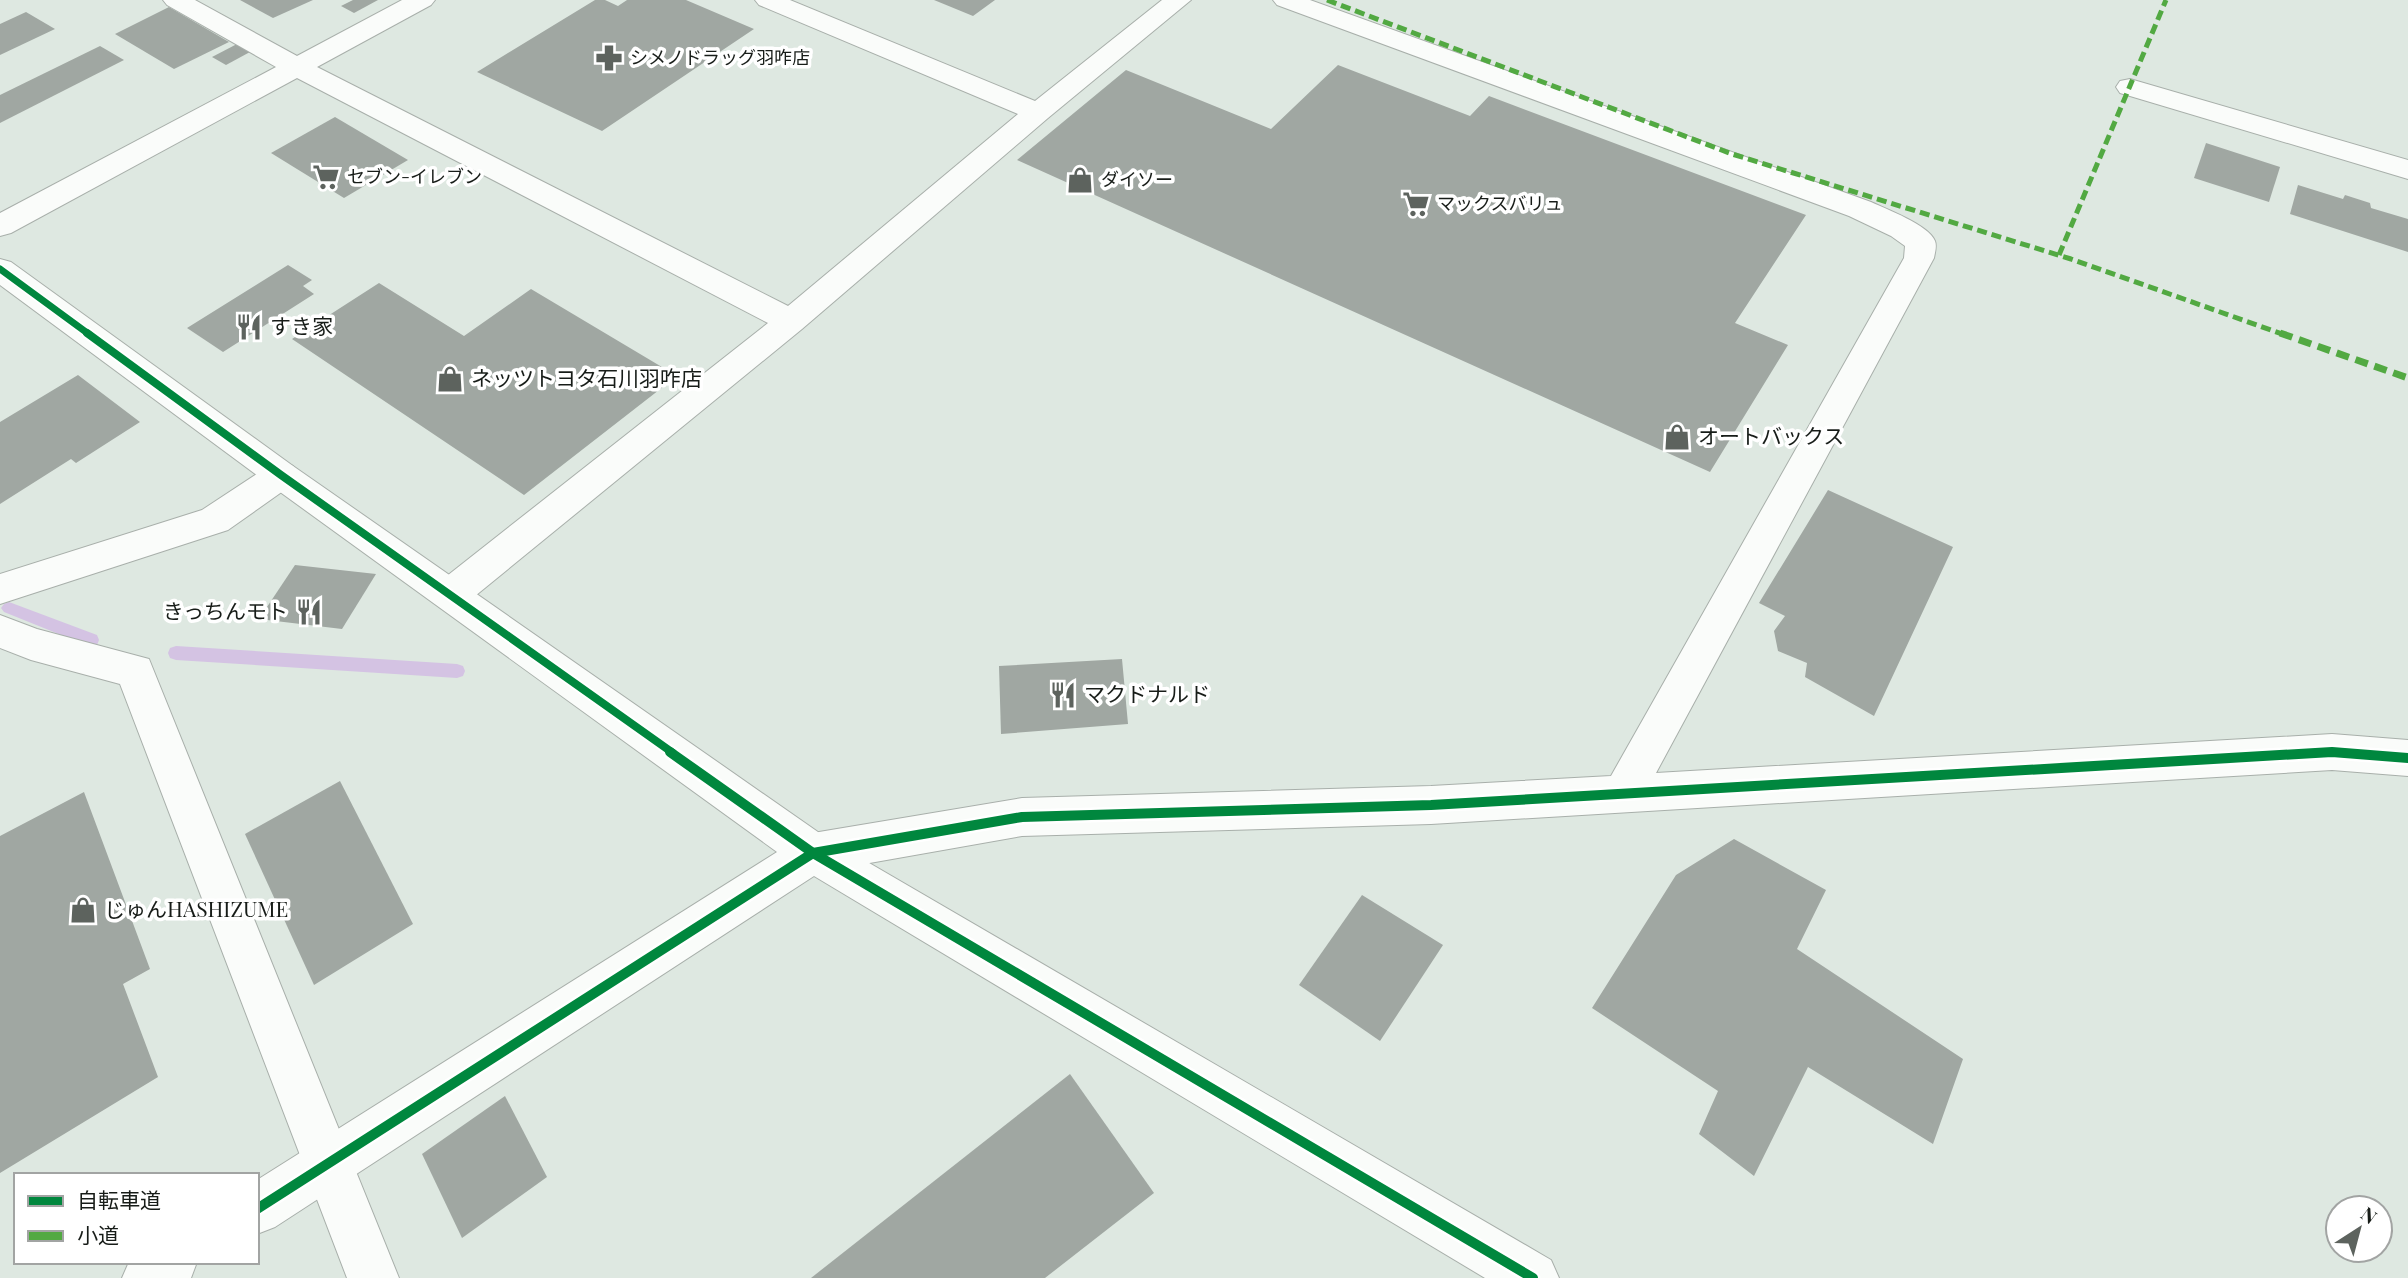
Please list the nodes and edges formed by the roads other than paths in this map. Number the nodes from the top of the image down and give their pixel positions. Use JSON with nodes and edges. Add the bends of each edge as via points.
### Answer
{"nodes":[{"id":1,"x":176,"y":0,"type":"edge"},
{"id":2,"x":422,"y":0,"type":"edge"},
{"id":3,"x":768,"y":0,"type":"edge"},
{"id":4,"x":1178,"y":0,"type":"edge"},
{"id":5,"x":1286,"y":0,"type":"edge"},
{"id":6,"x":298,"y":68,"type":"junction"},
{"id":7,"x":2130,"y":87,"type":"dead end"},
{"id":8,"x":1038,"y":112,"type":"junction"},
{"id":9,"x":2408,"y":170,"type":"edge"},
{"id":10,"x":0,"y":226,"type":"edge"},
{"id":11,"x":0,"y":269,"type":"edge"},
{"id":12,"x":791,"y":321,"type":"junction"},
{"id":13,"x":281,"y":475,"type":"junction"},
{"id":14,"x":2,"y":586,"type":"edge"},
{"id":15,"x":451,"y":594,"type":"junction"},
{"id":16,"x":0,"y":631,"type":"edge"},
{"id":17,"x":2408,"y":758,"type":"edge"},
{"id":18,"x":1623,"y":792,"type":"junction"},
{"id":19,"x":813,"y":853,"type":"junction"},
{"id":20,"x":330,"y":1163,"type":"junction"},
{"id":21,"x":259,"y":1208,"type":"edge"},
{"id":22,"x":169,"y":1264,"type":"edge"},
{"id":23,"x":1509,"y":1273,"type":"edge"},
{"id":24,"x":148,"y":1278,"type":"edge"},
{"id":25,"x":373,"y":1278,"type":"edge"}],
"edges":[{"from":1,"to":6,"type":"street"},
{"from":2,"to":6,"type":"street"},
{"from":3,"to":8,"type":"street"},
{"from":4,"to":8,"type":"street"},
{"from":5,"to":18,"type":"street","via":[[1860,209],[1921,243],[1919,258]]},
{"from":6,"to":10,"type":"street"},
{"from":6,"to":12,"type":"street"},
{"from":7,"to":9,"type":"street"},
{"from":8,"to":12,"type":"street"},
{"from":11,"to":13,"type":"street"},
{"from":12,"to":15,"type":"street"},
{"from":13,"to":14,"type":"street","via":[[215,520]]},
{"from":13,"to":15,"type":"street"},
{"from":15,"to":19,"type":"street"},
{"from":16,"to":20,"type":"street","via":[[31,644],[135,671]]},
{"from":17,"to":18,"type":"street","via":[[2332,752]]},
{"from":18,"to":19,"type":"street","via":[[1432,804],[1022,817]]},
{"from":19,"to":20,"type":"street"},
{"from":19,"to":23,"type":"street"},
{"from":20,"to":21,"type":"street"},
{"from":20,"to":25,"type":"street"},
{"from":22,"to":24,"type":"street"}]}
